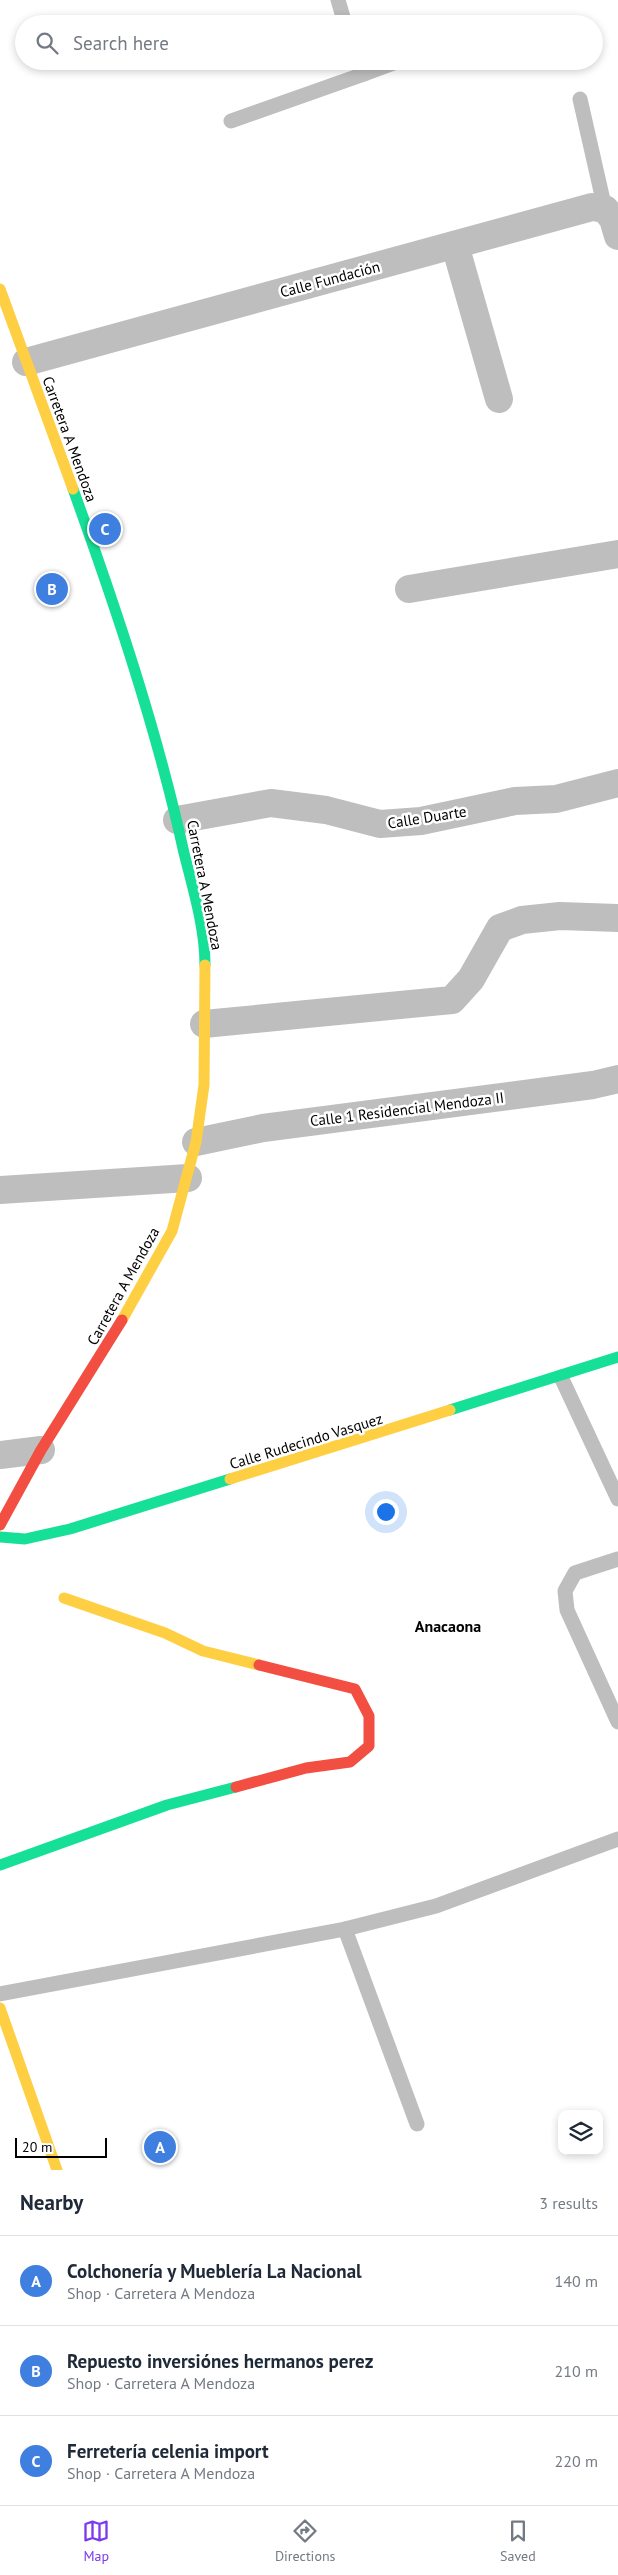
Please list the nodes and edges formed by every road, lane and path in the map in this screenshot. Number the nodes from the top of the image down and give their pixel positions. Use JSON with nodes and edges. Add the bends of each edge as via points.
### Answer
{"nodes":[{"id":1,"x":338,"y":0,"type":"edge"},
{"id":2,"x":342,"y":15,"type":"edge"},
{"id":3,"x":354,"y":70,"type":"edge"},
{"id":4,"x":580,"y":99,"type":"dead end"},
{"id":5,"x":231,"y":120,"type":"dead end"},
{"id":6,"x":605,"y":209,"type":"junction"},
{"id":7,"x":618,"y":236,"type":"edge"},
{"id":8,"x":455,"y":245,"type":"junction"},
{"id":9,"x":0,"y":289,"type":"edge"},
{"id":10,"x":26,"y":362,"type":"junction"},
{"id":11,"x":499,"y":399,"type":"dead end"},
{"id":12,"x":618,"y":554,"type":"edge"},
{"id":13,"x":409,"y":589,"type":"dead end"},
{"id":14,"x":618,"y":783,"type":"edge"},
{"id":15,"x":177,"y":820,"type":"junction"},
{"id":16,"x":618,"y":918,"type":"edge"},
{"id":17,"x":204,"y":1024,"type":"junction"},
{"id":18,"x":618,"y":1079,"type":"edge"},
{"id":19,"x":196,"y":1142,"type":"junction"},
{"id":20,"x":188,"y":1178,"type":"junction"},
{"id":21,"x":0,"y":1190,"type":"edge"},
{"id":22,"x":618,"y":1357,"type":"edge"},
{"id":23,"x":561,"y":1376,"type":"junction"},
{"id":24,"x":41,"y":1450,"type":"junction"},
{"id":25,"x":0,"y":1455,"type":"edge"},
{"id":26,"x":618,"y":1498,"type":"edge"},
{"id":27,"x":0,"y":1525,"type":"edge"},
{"id":28,"x":0,"y":1537,"type":"edge"},
{"id":29,"x":618,"y":1559,"type":"edge"},
{"id":30,"x":64,"y":1598,"type":"dead end"},
{"id":31,"x":618,"y":1722,"type":"edge"},
{"id":32,"x":618,"y":1839,"type":"edge"},
{"id":33,"x":0,"y":1865,"type":"edge"},
{"id":34,"x":345,"y":1929,"type":"junction"},
{"id":35,"x":0,"y":1994,"type":"edge"},
{"id":36,"x":0,"y":2008,"type":"edge"},
{"id":37,"x":417,"y":2124,"type":"dead end"},
{"id":38,"x":57,"y":2170,"type":"edge"}],
"edges":[{"from":1,"to":2,"type":"lane"},
{"from":3,"to":5,"type":"lane"},
{"from":4,"to":6,"type":"lane"},
{"from":6,"to":7,"type":"street"},
{"from":6,"to":8,"type":"street","name":"Calle Fundación","via":[[592,207]]},
{"from":8,"to":10,"type":"street","name":"Calle Fundación"},
{"from":8,"to":11,"type":"street"},
{"from":9,"to":10,"type":"street","name":"Carretera A Mendoza"},
{"from":10,"to":15,"type":"street","name":"Carretera A Mendoza","via":[[94,547],[152,727]]},
{"from":12,"to":13,"type":"street"},
{"from":14,"to":15,"type":"street","name":"Calle Duarte","via":[[556,799],[515,801],[421,821],[380,824],[326,810],[271,803]]},
{"from":15,"to":17,"type":"street","name":"Carretera A Mendoza","via":[[202,931]]},
{"from":16,"to":17,"type":"street","via":[[560,916],[522,920],[500,928],[471,979],[452,1000]]},
{"from":17,"to":19,"type":"street","name":"Carretera A Mendoza","via":[[204,1085]]},
{"from":18,"to":19,"type":"street","name":"Calle 1 Residencial Mendoza II","via":[[593,1085],[263,1128]]},
{"from":19,"to":20,"type":"street","name":"Carretera A Mendoza"},
{"from":20,"to":21,"type":"street"},
{"from":20,"to":24,"type":"street","name":"Carretera A Mendoza","via":[[172,1231],[108,1345]]},
{"from":22,"to":23,"type":"street","name":"Calle Rudecindo Vasquez"},
{"from":23,"to":26,"type":"lane"},
{"from":23,"to":28,"type":"street","name":"Calle Rudecindo Vasquez","via":[[70,1529],[25,1539]]},
{"from":24,"to":25,"type":"street"},
{"from":24,"to":27,"type":"street","name":"Carretera A Mendoza"},
{"from":29,"to":31,"type":"lane","via":[[575,1573],[565,1591],[567,1610]]},
{"from":30,"to":33,"type":"street","via":[[165,1633],[203,1651],[355,1689],[369,1716],[369,1746],[350,1762],[306,1768],[167,1806]]},
{"from":32,"to":34,"type":"lane","via":[[436,1906]]},
{"from":34,"to":35,"type":"lane"},
{"from":34,"to":37,"type":"lane"},
{"from":36,"to":38,"type":"street"}]}
